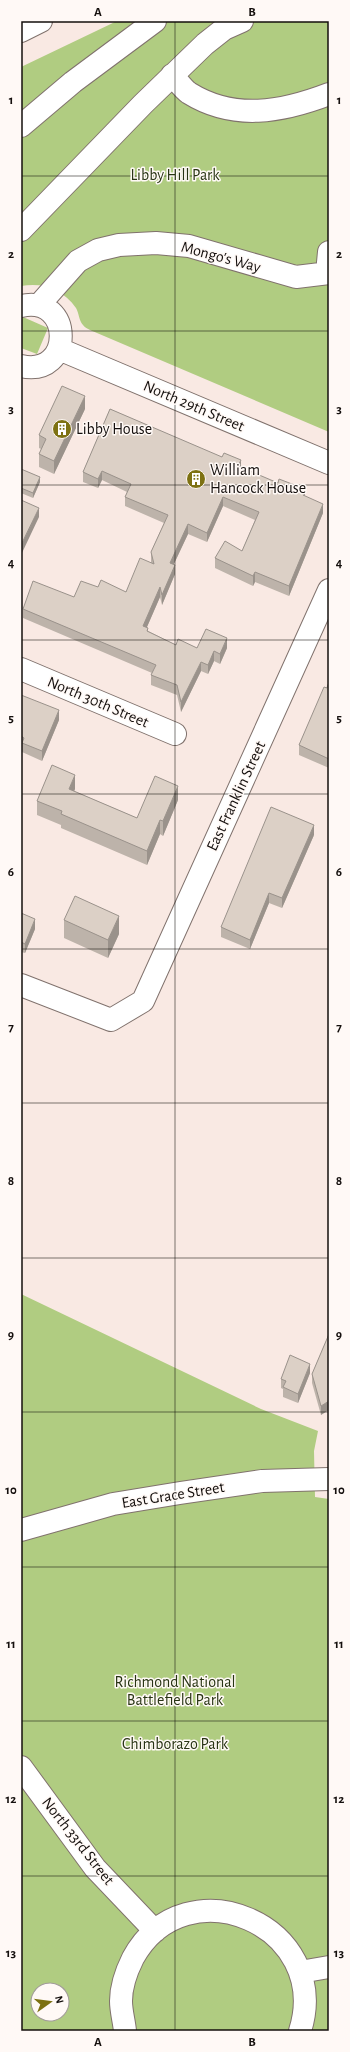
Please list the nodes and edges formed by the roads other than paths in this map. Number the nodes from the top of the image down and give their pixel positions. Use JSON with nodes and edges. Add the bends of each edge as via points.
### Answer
{"nodes":[{"id":1,"x":41,"y":21,"type":"edge"},
{"id":2,"x":155,"y":21,"type":"edge"},
{"id":3,"x":242,"y":21,"type":"edge"},
{"id":4,"x":21,"y":30,"type":"edge"},
{"id":5,"x":172,"y":75,"type":"junction"},
{"id":6,"x":329,"y":94,"type":"edge"},
{"id":7,"x":21,"y":126,"type":"edge"},
{"id":8,"x":21,"y":230,"type":"edge"},
{"id":9,"x":328,"y":266,"type":"edge"},
{"id":10,"x":30,"y":305,"type":"edge"},
{"id":11,"x":59,"y":349,"type":"junction"},
{"id":12,"x":21,"y":366,"type":"edge"},
{"id":13,"x":329,"y":463,"type":"edge"},
{"id":14,"x":329,"y":590,"type":"edge"},
{"id":15,"x":21,"y":669,"type":"edge"},
{"id":16,"x":174,"y":734,"type":"dead end"},
{"id":17,"x":21,"y":985,"type":"edge"},
{"id":18,"x":329,"y":1479,"type":"edge"},
{"id":19,"x":21,"y":1530,"type":"edge"},
{"id":20,"x":21,"y":1766,"type":"edge"},
{"id":21,"x":155,"y":1931,"type":"junction"},
{"id":22,"x":329,"y":1967,"type":"edge"},
{"id":23,"x":300,"y":1972,"type":"junction"},
{"id":24,"x":125,"y":2031,"type":"edge"},
{"id":25,"x":300,"y":2031,"type":"edge"}],
"edges":[{"from":1,"to":4,"type":"street"},
{"from":2,"to":7,"type":"street","via":[[73,82]]},
{"from":3,"to":5,"type":"street","via":[[214,35]]},
{"from":5,"to":6,"type":"street","via":[[188,93],[223,108],[240,111],[263,111],[298,105]]},
{"from":5,"to":8,"type":"street"},
{"from":9,"to":10,"type":"street","name":"Mongo's Way","via":[[296,277],[189,246],[119,245],[98,250],[78,261]]},
{"from":10,"to":11,"type":"street","via":[[48,310],[56,318],[62,338]]},
{"from":11,"to":12,"type":"street","via":[[54,357],[38,367]]},
{"from":11,"to":13,"type":"street","name":"North 29th Street"},
{"from":14,"to":17,"type":"street","name":"East Franklin Street","via":[[143,1001],[110,1020]]},
{"from":15,"to":16,"type":"street","name":"North 30th Street"},
{"from":18,"to":19,"type":"street","name":"East Grace Street","via":[[254,1482],[113,1504]]},
{"from":20,"to":21,"type":"street","name":"North 33rd Street","via":[[95,1868]]},
{"from":21,"to":23,"type":"street","via":[[176,1918],[199,1911],[223,1911],[247,1917],[268,1929],[286,1946]]},
{"from":21,"to":24,"type":"street","via":[[138,1948],[127,1970],[121,2000]]},
{"from":22,"to":23,"type":"street"},
{"from":23,"to":25,"type":"street","via":[[305,1995],[304,2019]]}]}
